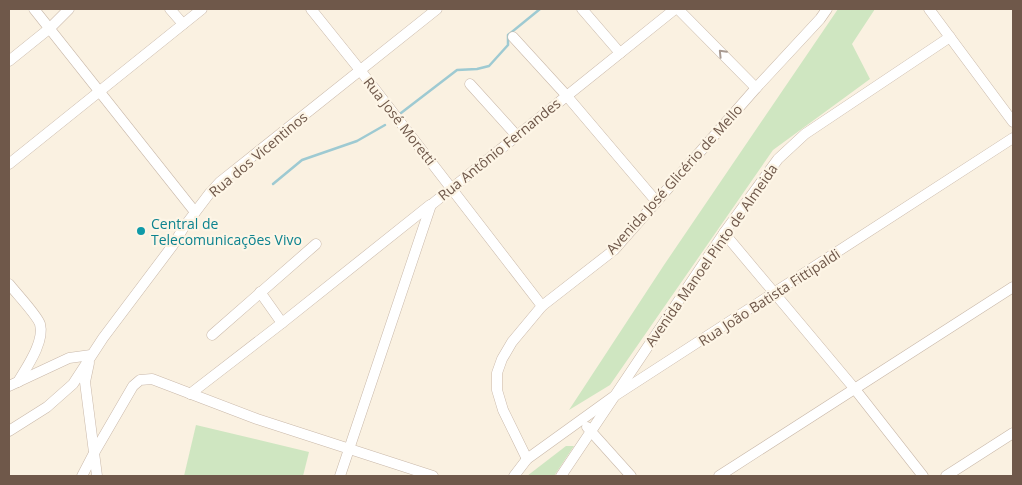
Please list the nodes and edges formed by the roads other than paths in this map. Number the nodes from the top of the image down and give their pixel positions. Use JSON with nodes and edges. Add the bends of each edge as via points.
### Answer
{"nodes":[{"id":1,"x":34,"y":9,"type":"edge"},
{"id":2,"x":69,"y":9,"type":"edge"},
{"id":3,"x":170,"y":9,"type":"edge"},
{"id":4,"x":202,"y":9,"type":"edge"},
{"id":5,"x":312,"y":9,"type":"edge"},
{"id":6,"x":437,"y":9,"type":"edge"},
{"id":7,"x":582,"y":9,"type":"edge"},
{"id":8,"x":677,"y":9,"type":"edge"},
{"id":9,"x":827,"y":9,"type":"edge"},
{"id":10,"x":929,"y":9,"type":"edge"},
{"id":11,"x":183,"y":24,"type":"junction"},
{"id":12,"x":50,"y":28,"type":"junction"},
{"id":13,"x":513,"y":37,"type":"dead end"},
{"id":14,"x":950,"y":37,"type":"junction"},
{"id":15,"x":620,"y":53,"type":"junction"},
{"id":16,"x":9,"y":61,"type":"edge"},
{"id":17,"x":360,"y":70,"type":"junction"},
{"id":18,"x":470,"y":84,"type":"dead end"},
{"id":19,"x":756,"y":88,"type":"junction"},
{"id":20,"x":100,"y":91,"type":"junction"},
{"id":21,"x":566,"y":95,"type":"junction"},
{"id":22,"x":1013,"y":122,"type":"edge"},
{"id":23,"x":516,"y":136,"type":"junction"},
{"id":24,"x":1013,"y":138,"type":"edge"},
{"id":25,"x":9,"y":164,"type":"edge"},
{"id":26,"x":451,"y":187,"type":"junction"},
{"id":27,"x":656,"y":201,"type":"junction"},
{"id":28,"x":430,"y":205,"type":"junction"},
{"id":29,"x":195,"y":212,"type":"junction"},
{"id":30,"x":724,"y":233,"type":"junction"},
{"id":31,"x":316,"y":244,"type":"dead end"},
{"id":32,"x":9,"y":284,"type":"edge"},
{"id":33,"x":1013,"y":287,"type":"edge"},
{"id":34,"x":260,"y":292,"type":"junction"},
{"id":35,"x":776,"y":293,"type":"junction"},
{"id":36,"x":542,"y":306,"type":"junction"},
{"id":37,"x":282,"y":324,"type":"junction"},
{"id":38,"x":212,"y":335,"type":"dead end"},
{"id":39,"x":91,"y":355,"type":"junction"},
{"id":40,"x":13,"y":384,"type":"edge"},
{"id":41,"x":854,"y":388,"type":"junction"},
{"id":42,"x":190,"y":394,"type":"junction"},
{"id":43,"x":613,"y":397,"type":"junction"},
{"id":44,"x":580,"y":420,"type":"junction"},
{"id":45,"x":9,"y":431,"type":"edge"},
{"id":46,"x":590,"y":431,"type":"junction"},
{"id":47,"x":1013,"y":433,"type":"edge"},
{"id":48,"x":349,"y":449,"type":"junction"},
{"id":49,"x":94,"y":452,"type":"junction"},
{"id":50,"x":527,"y":459,"type":"junction"},
{"id":51,"x":82,"y":476,"type":"edge"},
{"id":52,"x":97,"y":476,"type":"edge"},
{"id":53,"x":340,"y":476,"type":"edge"},
{"id":54,"x":433,"y":476,"type":"edge"},
{"id":55,"x":514,"y":476,"type":"edge"},
{"id":56,"x":561,"y":476,"type":"edge"},
{"id":57,"x":631,"y":476,"type":"edge"},
{"id":58,"x":719,"y":476,"type":"edge"},
{"id":59,"x":923,"y":476,"type":"edge"},
{"id":60,"x":946,"y":476,"type":"edge"}],
"edges":[{"from":1,"to":12,"type":"street"},
{"from":2,"to":12,"type":"street"},
{"from":3,"to":11,"type":"street"},
{"from":4,"to":11,"type":"street"},
{"from":5,"to":17,"type":"street","name":"Rua José Moretti"},
{"from":6,"to":17,"type":"street","name":"Rua dos Vicentinos"},
{"from":7,"to":15,"type":"street"},
{"from":8,"to":15,"type":"street","name":"Rua Antônio Fernandes"},
{"from":19,"to":8,"type":"street","one_way":true},
{"from":9,"to":19,"type":"street","name":"Avenida José Glicério de Mello"},
{"from":10,"to":14,"type":"street"},
{"from":11,"to":20,"type":"street"},
{"from":12,"to":16,"type":"street"},
{"from":12,"to":20,"type":"street"},
{"from":13,"to":21,"type":"street"},
{"from":14,"to":22,"type":"street"},
{"from":14,"to":30,"type":"street","name":"Avenida Manoel Pinto de Almeida","via":[[805,134],[778,159]]},
{"from":15,"to":21,"type":"street","name":"Rua Antônio Fernandes"},
{"from":17,"to":26,"type":"street","name":"Rua José Moretti"},
{"from":17,"to":29,"type":"street","name":"Rua dos Vicentinos","via":[[220,182]]},
{"from":18,"to":23,"type":"street"},
{"from":19,"to":27,"type":"street","name":"Avenida José Glicério de Mello"},
{"from":20,"to":25,"type":"street"},
{"from":20,"to":29,"type":"street"},
{"from":21,"to":23,"type":"street","name":"Rua Antônio Fernandes"},
{"from":21,"to":27,"type":"street"},
{"from":23,"to":26,"type":"street","name":"Rua Antônio Fernandes"},
{"from":24,"to":35,"type":"street","name":"Rua João Batista Fittipaldi"},
{"from":26,"to":28,"type":"street","name":"Rua Antônio Fernandes"},
{"from":26,"to":36,"type":"street","name":"Rua José Moretti"},
{"from":27,"to":36,"type":"street","name":"Avenida José Glicério de Mello","via":[[614,250]]},
{"from":28,"to":37,"type":"street"},
{"from":28,"to":48,"type":"street","name":"Rua Antônio Fernandes"},
{"from":29,"to":39,"type":"street","name":"Rua dos Vicentinos"},
{"from":30,"to":35,"type":"street"},
{"from":30,"to":43,"type":"street","name":"Avenida Manoel Pinto de Almeida"},
{"from":31,"to":34,"type":"street"},
{"from":32,"to":40,"type":"street","via":[[40,325],[36,350]]},
{"from":33,"to":41,"type":"street"},
{"from":34,"to":37,"type":"street"},
{"from":34,"to":38,"type":"street"},
{"from":35,"to":41,"type":"street"},
{"from":35,"to":43,"type":"street","name":"Rua João Batista Fittipaldi"},
{"from":36,"to":50,"type":"street","name":"Avenida José Glicério de Mello","via":[[512,342],[497,373],[497,390],[503,410]]},
{"from":37,"to":42,"type":"street"},
{"from":39,"to":40,"type":"street","via":[[69,358]]},
{"from":39,"to":45,"type":"street","name":"Rua dos Vicentinos","via":[[74,384],[47,408]]},
{"from":39,"to":49,"type":"street","via":[[85,382]]},
{"from":41,"to":58,"type":"street"},
{"from":41,"to":59,"type":"street"},
{"from":42,"to":48,"type":"street"},
{"from":42,"to":49,"type":"street","via":[[152,379],[140,380],[133,386]]},
{"from":43,"to":44,"type":"street","name":"Rua João Batista Fittipaldi"},
{"from":43,"to":46,"type":"street","name":"Avenida Manoel Pinto de Almeida"},
{"from":44,"to":46,"type":"street"},
{"from":44,"to":50,"type":"street","name":"Rua João Batista Fittipaldi"},
{"from":46,"to":56,"type":"street","name":"Avenida Manoel Pinto de Almeida"},
{"from":46,"to":57,"type":"street"},
{"from":47,"to":60,"type":"street"},
{"from":48,"to":53,"type":"street","name":"Rua Antônio Fernandes"},
{"from":48,"to":54,"type":"street"},
{"from":49,"to":51,"type":"street"},
{"from":49,"to":52,"type":"street"},
{"from":50,"to":55,"type":"street"}]}
